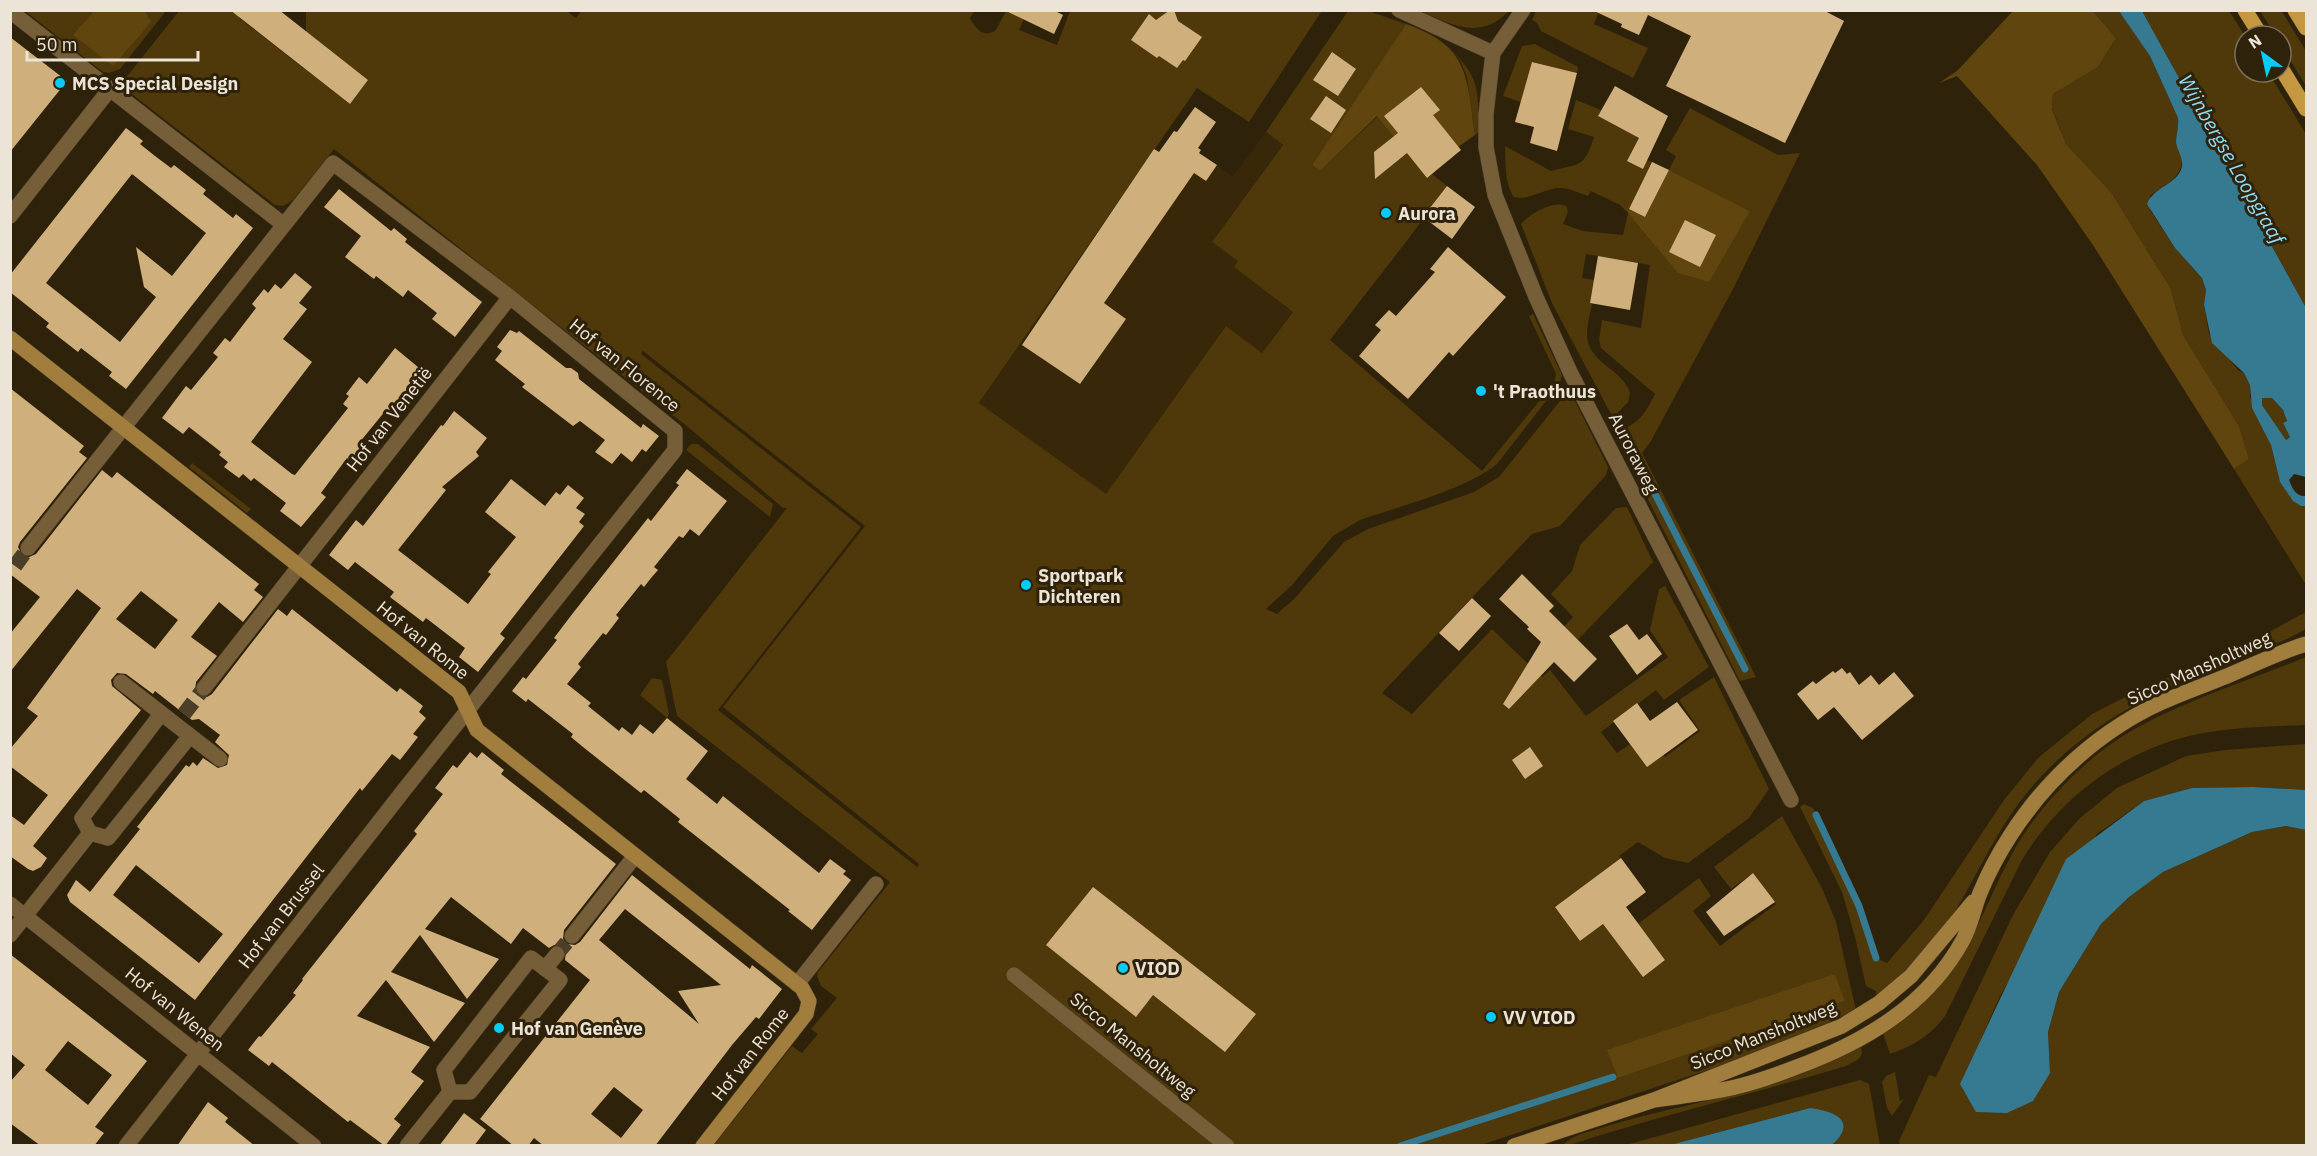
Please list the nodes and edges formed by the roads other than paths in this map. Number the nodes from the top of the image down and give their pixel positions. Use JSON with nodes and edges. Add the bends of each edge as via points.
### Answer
{"nodes":[{"id":1,"x":1399,"y":10,"type":"edge"},
{"id":2,"x":1522,"y":10,"type":"edge"},
{"id":3,"x":2245,"y":10,"type":"edge"},
{"id":4,"x":2295,"y":10,"type":"edge"},
{"id":5,"x":10,"y":11,"type":"edge"},
{"id":6,"x":2254,"y":24,"type":"edge"},
{"id":7,"x":2307,"y":28,"type":"edge"},
{"id":8,"x":1493,"y":53,"type":"junction"},
{"id":9,"x":2291,"y":84,"type":"edge"},
{"id":10,"x":110,"y":89,"type":"junction"},
{"id":11,"x":2307,"y":109,"type":"edge"},
{"id":12,"x":10,"y":216,"type":"edge"},
{"id":13,"x":284,"y":225,"type":"junction"},
{"id":14,"x":510,"y":297,"type":"junction"},
{"id":15,"x":10,"y":338,"type":"edge"},
{"id":16,"x":125,"y":428,"type":"junction"},
{"id":17,"x":28,"y":548,"type":"tunnel mouth"},
{"id":18,"x":299,"y":565,"type":"junction"},
{"id":19,"x":2304,"y":644,"type":"edge"},
{"id":20,"x":121,"y":682,"type":"dead end"},
{"id":21,"x":204,"y":688,"type":"tunnel mouth"},
{"id":22,"x":468,"y":711,"type":"junction"},
{"id":23,"x":161,"y":714,"type":"junction"},
{"id":24,"x":190,"y":736,"type":"junction"},
{"id":25,"x":220,"y":759,"type":"dead end"},
{"id":26,"x":1791,"y":800,"type":"dead end"},
{"id":27,"x":90,"y":833,"type":"junction"},
{"id":28,"x":635,"y":856,"type":"junction"},
{"id":29,"x":876,"y":884,"type":"dead end"},
{"id":30,"x":1980,"y":893,"type":"junction"},
{"id":31,"x":10,"y":904,"type":"edge"},
{"id":32,"x":25,"y":916,"type":"junction"},
{"id":33,"x":10,"y":935,"type":"edge"},
{"id":34,"x":572,"y":936,"type":"tunnel mouth"},
{"id":35,"x":557,"y":954,"type":"tunnel mouth"},
{"id":36,"x":545,"y":969,"type":"junction"},
{"id":37,"x":1014,"y":975,"type":"dead end"},
{"id":38,"x":797,"y":984,"type":"junction"},
{"id":39,"x":198,"y":1052,"type":"junction"},
{"id":40,"x":450,"y":1092,"type":"junction"},
{"id":41,"x":1654,"y":1100,"type":"junction"},
{"id":42,"x":1543,"y":1141,"type":"edge"},
{"id":43,"x":126,"y":1146,"type":"edge"},
{"id":44,"x":314,"y":1146,"type":"edge"},
{"id":45,"x":407,"y":1146,"type":"edge"},
{"id":46,"x":702,"y":1146,"type":"edge"},
{"id":47,"x":1227,"y":1146,"type":"edge"},
{"id":48,"x":1514,"y":1146,"type":"edge"}],
"edges":[{"from":1,"to":8,"type":"street"},
{"from":2,"to":8,"type":"street","name":"Auroraweg"},
{"from":3,"to":6,"type":"main road"},
{"from":4,"to":7,"type":"main road"},
{"from":5,"to":10,"type":"street"},
{"from":8,"to":26,"type":"street","name":"Auroraweg","via":[[1485,114],[1486,147],[1495,195],[1571,374]]},
{"from":9,"to":11,"type":"main road"},
{"from":10,"to":12,"type":"street"},
{"from":10,"to":13,"type":"street"},
{"from":13,"to":14,"type":"street","name":"Hof van Florence","via":[[333,163]]},
{"from":13,"to":16,"type":"street","name":"Hof van Florence"},
{"from":14,"to":18,"type":"street","name":"Hof van Venetië"},
{"from":14,"to":22,"type":"street","name":"Hof van Florence","via":[[675,430],[675,450]]},
{"from":15,"to":16,"type":"street","name":"Hof van Rome"},
{"from":16,"to":17,"type":"street","name":"Hof van Florence"},
{"from":16,"to":18,"type":"street","name":"Hof van Rome"},
{"from":18,"to":21,"type":"street","name":"Hof van Venetië"},
{"from":18,"to":22,"type":"street","name":"Hof van Rome","via":[[459,692]]},
{"from":19,"to":30,"type":"street","name":"Sicco Mansholtweg","via":[[2159,703],[2079,756],[2029,809]]},
{"from":20,"to":23,"type":"street"},
{"from":22,"to":28,"type":"street","name":"Hof van Rome","via":[[477,730]]},
{"from":22,"to":39,"type":"street","name":"Hof van Brussel"},
{"from":23,"to":24,"type":"street","via":[[180,719]]},
{"from":23,"to":27,"type":"street","via":[[82,818]]},
{"from":24,"to":25,"type":"street"},
{"from":24,"to":27,"type":"street","via":[[108,838]]},
{"from":27,"to":32,"type":"street"},
{"from":28,"to":34,"type":"street"},
{"from":28,"to":38,"type":"street","name":"Hof van Rome"},
{"from":29,"to":38,"type":"street"},
{"from":30,"to":41,"type":"street","name":"Sicco Mansholtweg","via":[[1911,976],[1873,1007],[1805,1042]]},
{"from":30,"to":41,"type":"street","name":"Sicco Mansholtweg","via":[[1965,937],[1950,962],[1908,1008],[1878,1029],[1826,1056],[1768,1078],[1723,1090]]},
{"from":31,"to":32,"type":"street","name":"Hof van Wenen"},
{"from":32,"to":33,"type":"street"},
{"from":32,"to":39,"type":"street","name":"Hof van Wenen"},
{"from":35,"to":36,"type":"street"},
{"from":36,"to":40,"type":"street","via":[[560,980],[470,1092]]},
{"from":36,"to":40,"type":"street","via":[[531,958],[487,1014],[444,1070]]},
{"from":37,"to":47,"type":"street","name":"Sicco Mansholtweg"},
{"from":38,"to":46,"type":"street","name":"Hof van Rome","via":[[809,1000],[806,1014]]},
{"from":39,"to":43,"type":"street","name":"Hof van Brussel"},
{"from":39,"to":44,"type":"street","name":"Hof van Wenen"},
{"from":40,"to":45,"type":"street"},
{"from":41,"to":42,"type":"street","name":"Sicco Mansholtweg"},
{"from":42,"to":48,"type":"street","name":"Sicco Mansholtweg"}]}
